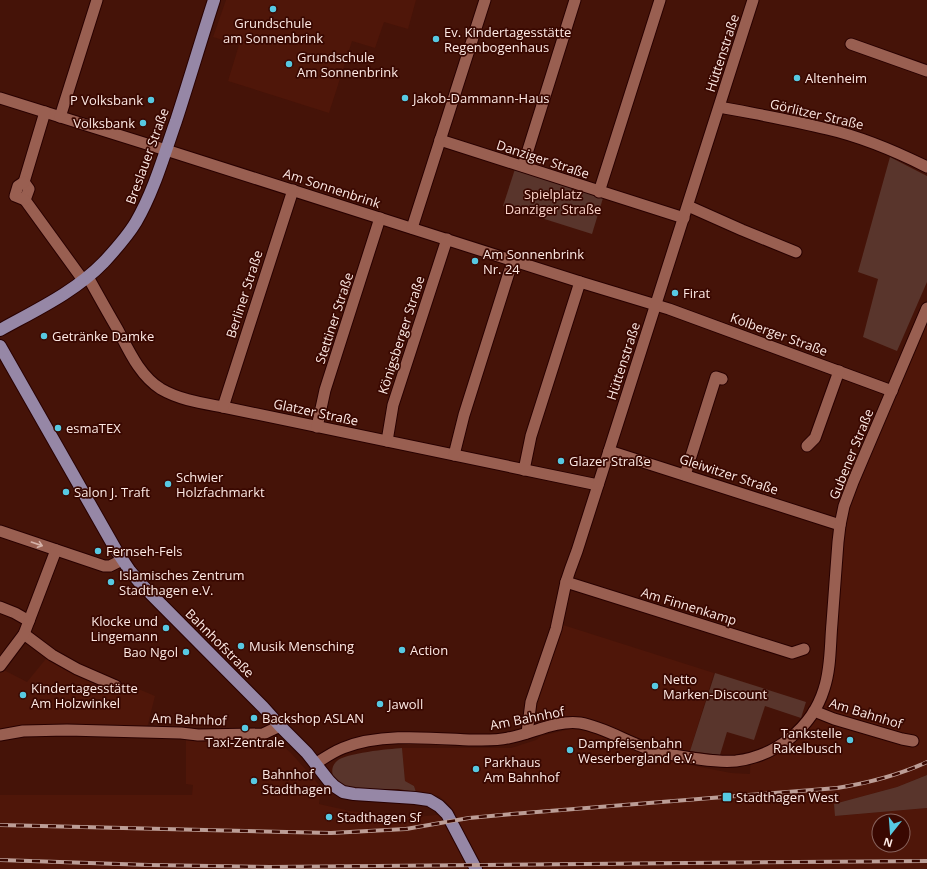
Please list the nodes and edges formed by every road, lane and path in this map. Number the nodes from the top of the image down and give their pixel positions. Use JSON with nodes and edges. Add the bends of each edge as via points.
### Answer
{"nodes":[{"id":1,"x":98,"y":0,"type":"edge"},
{"id":2,"x":214,"y":0,"type":"edge"},
{"id":3,"x":485,"y":0,"type":"edge"},
{"id":4,"x":576,"y":0,"type":"edge"},
{"id":5,"x":660,"y":0,"type":"edge"},
{"id":6,"x":754,"y":0,"type":"edge"},
{"id":7,"x":851,"y":44,"type":"dead end"},
{"id":8,"x":927,"y":71,"type":"edge"},
{"id":9,"x":0,"y":98,"type":"edge"},
{"id":10,"x":720,"y":107,"type":"junction"},
{"id":11,"x":45,"y":112,"type":"junction"},
{"id":12,"x":60,"y":117,"type":"junction"},
{"id":13,"x":440,"y":140,"type":"junction"},
{"id":14,"x":166,"y":150,"type":"junction"},
{"id":15,"x":523,"y":166,"type":"junction"},
{"id":16,"x":927,"y":167,"type":"edge"},
{"id":17,"x":293,"y":190,"type":"junction"},
{"id":18,"x":599,"y":192,"type":"junction"},
{"id":19,"x":688,"y":206,"type":"junction"},
{"id":20,"x":380,"y":218,"type":"junction"},
{"id":21,"x":684,"y":218,"type":"junction"},
{"id":22,"x":412,"y":228,"type":"junction"},
{"id":23,"x":447,"y":239,"type":"junction"},
{"id":24,"x":796,"y":252,"type":"dead end"},
{"id":25,"x":513,"y":260,"type":"junction"},
{"id":26,"x":85,"y":278,"type":"junction"},
{"id":27,"x":580,"y":282,"type":"junction"},
{"id":28,"x":656,"y":305,"type":"junction"},
{"id":29,"x":927,"y":308,"type":"edge"},
{"id":30,"x":0,"y":330,"type":"edge"},
{"id":31,"x":0,"y":346,"type":"edge"},
{"id":32,"x":839,"y":372,"type":"junction"},
{"id":33,"x":722,"y":379,"type":"dead end"},
{"id":34,"x":892,"y":391,"type":"junction"},
{"id":35,"x":223,"y":407,"type":"junction"},
{"id":36,"x":317,"y":427,"type":"junction"},
{"id":37,"x":387,"y":441,"type":"junction"},
{"id":38,"x":807,"y":446,"type":"dead end"},
{"id":39,"x":609,"y":451,"type":"junction"},
{"id":40,"x":454,"y":455,"type":"junction"},
{"id":41,"x":524,"y":470,"type":"junction"},
{"id":42,"x":685,"y":475,"type":"junction"},
{"id":43,"x":598,"y":485,"type":"junction"},
{"id":44,"x":840,"y":525,"type":"junction"},
{"id":45,"x":0,"y":531,"type":"edge"},
{"id":46,"x":56,"y":550,"type":"junction"},
{"id":47,"x":122,"y":560,"type":"junction"},
{"id":48,"x":566,"y":582,"type":"junction"},
{"id":49,"x":0,"y":607,"type":"edge"},
{"id":50,"x":29,"y":621,"type":"junction"},
{"id":51,"x":24,"y":634,"type":"junction"},
{"id":52,"x":804,"y":649,"type":"dead end"},
{"id":53,"x":0,"y":666,"type":"edge"},
{"id":54,"x":116,"y":686,"type":"dead end"},
{"id":55,"x":814,"y":712,"type":"junction"},
{"id":56,"x":280,"y":726,"type":"junction"},
{"id":57,"x":527,"y":733,"type":"junction"},
{"id":58,"x":0,"y":735,"type":"edge"},
{"id":59,"x":913,"y":741,"type":"dead end"},
{"id":60,"x":315,"y":764,"type":"junction"},
{"id":61,"x":476,"y":869,"type":"edge"}],
"edges":[{"from":1,"to":12,"type":"street"},
{"from":2,"to":14,"type":"main road","name":"Breslauer Straße"},
{"from":3,"to":13,"type":"street"},
{"from":4,"to":15,"type":"street"},
{"from":5,"to":18,"type":"street"},
{"from":6,"to":10,"type":"street","name":"Hüttenstraße"},
{"from":7,"to":8,"type":"street"},
{"from":9,"to":11,"type":"street","name":"Am Sonnenbrink"},
{"from":10,"to":16,"type":"street","name":"Görlitzer Straße","via":[[813,125],[853,136]]},
{"from":10,"to":19,"type":"street","name":"Hüttenstraße"},
{"from":11,"to":12,"type":"street","name":"Am Sonnenbrink"},
{"from":11,"to":26,"type":"street","name":"Glatzer Straße","via":[[24,182],[29,189],[25,200]]},
{"from":12,"to":14,"type":"street","name":"Am Sonnenbrink"},
{"from":13,"to":15,"type":"street","name":"Danziger Straße"},
{"from":13,"to":22,"type":"street"},
{"from":14,"to":17,"type":"street","name":"Am Sonnenbrink"},
{"from":14,"to":26,"type":"main road","name":"Breslauer Straße","via":[[148,198],[135,223],[103,263]]},
{"from":15,"to":18,"type":"street","name":"Danziger Straße"},
{"from":17,"to":20,"type":"street","name":"Am Sonnenbrink"},
{"from":17,"to":35,"type":"street","name":"Berliner Straße"},
{"from":18,"to":21,"type":"street","name":"Danziger Straße"},
{"from":19,"to":21,"type":"street","name":"Hüttenstraße"},
{"from":19,"to":24,"type":"street"},
{"from":20,"to":22,"type":"street","name":"Am Sonnenbrink"},
{"from":20,"to":36,"type":"street","name":"Stettiner Straße","via":[[325,390]]},
{"from":21,"to":28,"type":"street","name":"Hüttenstraße"},
{"from":22,"to":23,"type":"street","name":"Am Sonnenbrink"},
{"from":23,"to":25,"type":"street","name":"Am Sonnenbrink"},
{"from":23,"to":37,"type":"street","name":"Königsberger Straße","via":[[393,405]]},
{"from":25,"to":27,"type":"street","name":"Am Sonnenbrink"},
{"from":25,"to":40,"type":"street","via":[[464,415]]},
{"from":26,"to":30,"type":"main road","name":"Breslauer Straße","via":[[48,303]]},
{"from":26,"to":35,"type":"street","name":"Glatzer Straße","via":[[135,362],[150,380],[175,396]]},
{"from":27,"to":28,"type":"street","name":"Am Sonnenbrink"},
{"from":27,"to":41,"type":"street","via":[[531,436]]},
{"from":28,"to":32,"type":"street","name":"Kolberger Straße"},
{"from":28,"to":39,"type":"street","name":"Hüttenstraße"},
{"from":29,"to":34,"type":"street","name":"Gubener Straße"},
{"from":31,"to":47,"type":"main road","name":"Bahnhofstraße"},
{"from":32,"to":34,"type":"street","name":"Kolberger Straße"},
{"from":32,"to":38,"type":"street","via":[[815,438]]},
{"from":33,"to":42,"type":"street","via":[[716,377]]},
{"from":34,"to":44,"type":"street","name":"Gubener Straße","via":[[853,482]]},
{"from":35,"to":36,"type":"street","name":"Glatzer Straße"},
{"from":36,"to":37,"type":"street","name":"Glatzer Straße"},
{"from":37,"to":40,"type":"street","name":"Glatzer Straße"},
{"from":39,"to":42,"type":"street","name":"Gleiwitzer Straße"},
{"from":39,"to":43,"type":"street","name":"Hüttenstraße"},
{"from":40,"to":41,"type":"street","name":"Glatzer Straße"},
{"from":41,"to":43,"type":"street","name":"Glatzer Straße"},
{"from":42,"to":44,"type":"street","name":"Gleiwitzer Straße"},
{"from":43,"to":48,"type":"street","name":"Hüttenstraße"},
{"from":44,"to":55,"type":"street","name":"Gubener Straße","via":[[829,666],[824,689]]},
{"from":45,"to":46,"type":"street","one_way":true},
{"from":46,"to":47,"type":"street","via":[[104,566]]},
{"from":46,"to":50,"type":"street"},
{"from":47,"to":56,"type":"main road","name":"Bahnhofstraße","via":[[141,584]]},
{"from":48,"to":52,"type":"street","name":"Am Finnenkamp","via":[[792,653]]},
{"from":48,"to":57,"type":"street","name":"Hüttenstraße","via":[[556,629],[531,702]]},
{"from":49,"to":50,"type":"street"},
{"from":50,"to":51,"type":"street"},
{"from":51,"to":53,"type":"street"},
{"from":51,"to":54,"type":"street","via":[[52,655]]},
{"from":55,"to":57,"type":"street","name":"Am Bahnhof","via":[[800,730],[776,749],[735,761],[702,759],[656,751],[579,723],[550,725]]},
{"from":55,"to":59,"type":"street","name":"Am Bahnhof"},
{"from":56,"to":58,"type":"street","name":"Am Bahnhof","via":[[266,733],[251,735],[67,730],[23,731]]},
{"from":56,"to":60,"type":"main road","name":"Bahnhofstraße"},
{"from":57,"to":60,"type":"street","name":"Am Bahnhof","via":[[489,740],[380,739],[344,747]]},
{"from":60,"to":61,"type":"main road","name":"Bahnhofstraße","via":[[329,781],[343,792],[429,800],[439,806],[447,814]]}]}
